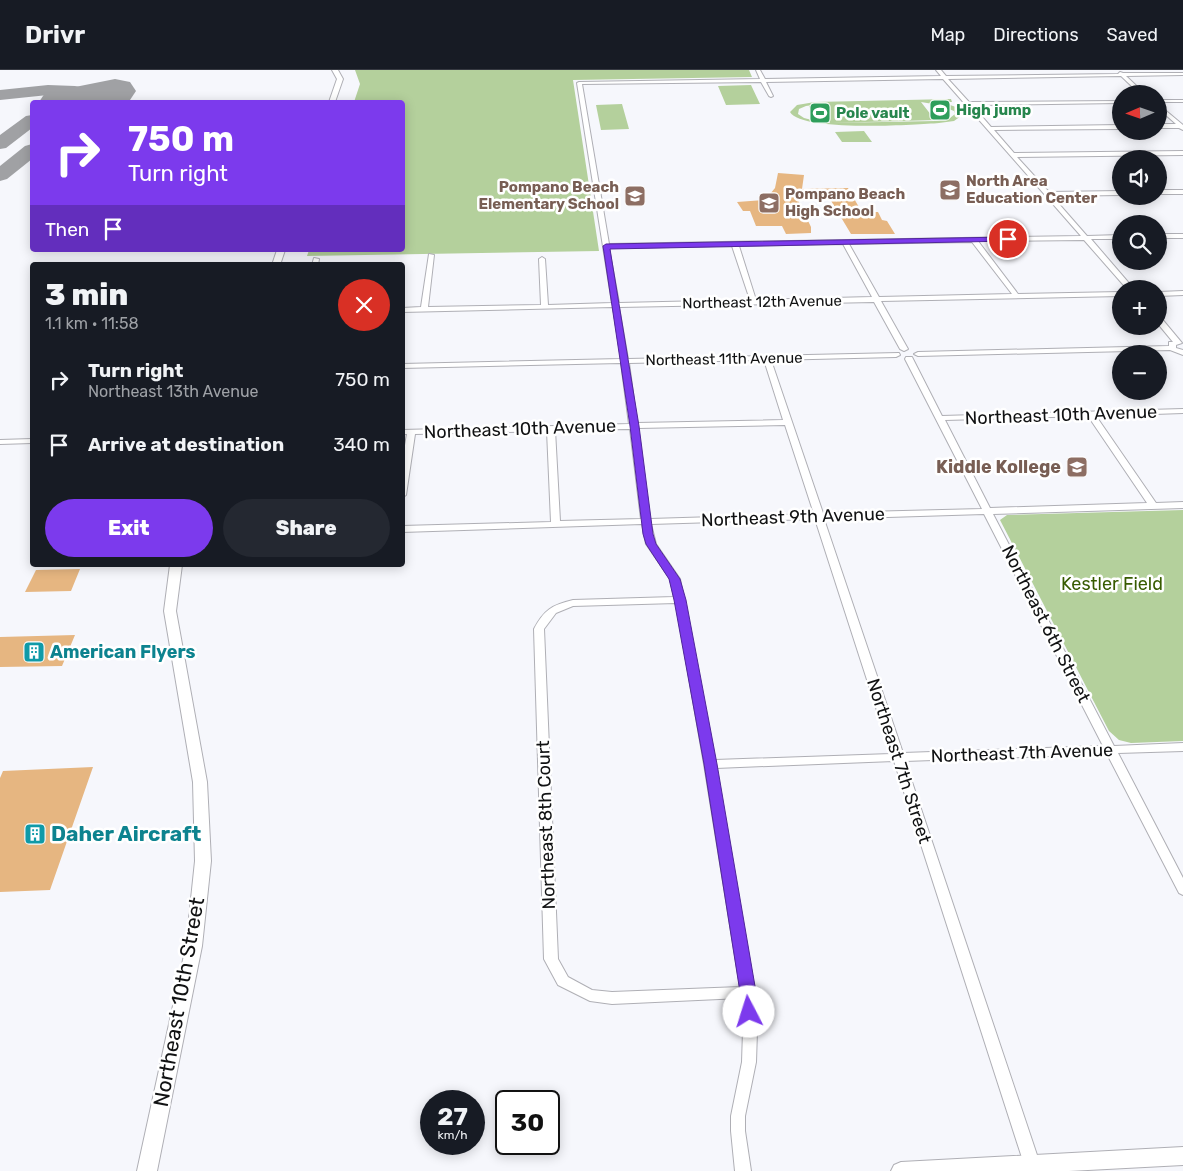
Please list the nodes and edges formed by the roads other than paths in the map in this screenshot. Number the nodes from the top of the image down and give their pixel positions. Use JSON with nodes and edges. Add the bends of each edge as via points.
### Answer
{"nodes":[{"id":1,"x":336,"y":70,"type":"edge"},
{"id":2,"x":758,"y":70,"type":"edge"},
{"id":3,"x":938,"y":70,"type":"edge"},
{"id":4,"x":1116,"y":70,"type":"edge"},
{"id":5,"x":1183,"y":74,"type":"edge"},
{"id":6,"x":1122,"y":75,"type":"junction"},
{"id":7,"x":944,"y":77,"type":"junction"},
{"id":8,"x":763,"y":81,"type":"junction"},
{"id":9,"x":1133,"y":85,"type":"edge"},
{"id":10,"x":771,"y":96,"type":"dead end"},
{"id":11,"x":333,"y":100,"type":"edge"},
{"id":12,"x":1168,"y":101,"type":"edge"},
{"id":13,"x":1183,"y":101,"type":"edge"},
{"id":14,"x":1112,"y":102,"type":"edge"},
{"id":15,"x":967,"y":104,"type":"junction"},
{"id":16,"x":1168,"y":114,"type":"edge"},
{"id":17,"x":1168,"y":126,"type":"edge"},
{"id":18,"x":1182,"y":126,"type":"edge"},
{"id":19,"x":1112,"y":127,"type":"edge"},
{"id":20,"x":989,"y":129,"type":"junction"},
{"id":21,"x":1183,"y":153,"type":"edge"},
{"id":22,"x":1013,"y":156,"type":"junction"},
{"id":23,"x":1167,"y":192,"type":"edge"},
{"id":24,"x":1183,"y":192,"type":"edge"},
{"id":25,"x":1112,"y":193,"type":"edge"},
{"id":26,"x":1047,"y":194,"type":"junction"},
{"id":27,"x":1167,"y":236,"type":"edge"},
{"id":28,"x":1183,"y":236,"type":"edge"},
{"id":29,"x":1112,"y":237,"type":"edge"},
{"id":30,"x":1085,"y":238,"type":"junction"},
{"id":31,"x":974,"y":240,"type":"junction"},
{"id":32,"x":845,"y":242,"type":"junction"},
{"id":33,"x":735,"y":244,"type":"junction"},
{"id":34,"x":606,"y":246,"type":"junction"},
{"id":35,"x":431,"y":255,"type":"dead end"},
{"id":36,"x":542,"y":259,"type":"dead end"},
{"id":37,"x":1123,"y":280,"type":"edge"},
{"id":38,"x":1183,"y":293,"type":"edge"},
{"id":39,"x":1112,"y":294,"type":"edge"},
{"id":40,"x":1167,"y":294,"type":"edge"},
{"id":41,"x":1017,"y":297,"type":"junction"},
{"id":42,"x":878,"y":300,"type":"junction"},
{"id":43,"x":754,"y":302,"type":"junction"},
{"id":44,"x":616,"y":306,"type":"junction"},
{"id":45,"x":545,"y":307,"type":"junction"},
{"id":46,"x":405,"y":310,"type":"edge"},
{"id":47,"x":424,"y":310,"type":"junction"},
{"id":48,"x":1167,"y":331,"type":"edge"},
{"id":49,"x":1178,"y":345,"type":"edge"},
{"id":50,"x":904,"y":349,"type":"junction"},
{"id":51,"x":1183,"y":353,"type":"edge"},
{"id":52,"x":896,"y":354,"type":"junction"},
{"id":53,"x":913,"y":357,"type":"junction"},
{"id":54,"x":767,"y":358,"type":"junction"},
{"id":55,"x":625,"y":361,"type":"junction"},
{"id":56,"x":405,"y":366,"type":"edge"},
{"id":57,"x":1183,"y":412,"type":"edge"},
{"id":58,"x":1090,"y":413,"type":"junction"},
{"id":59,"x":940,"y":418,"type":"junction"},
{"id":60,"x":788,"y":422,"type":"junction"},
{"id":61,"x":635,"y":426,"type":"junction"},
{"id":62,"x":551,"y":428,"type":"junction"},
{"id":63,"x":407,"y":432,"type":"edge"},
{"id":64,"x":30,"y":441,"type":"edge"},
{"id":65,"x":0,"y":442,"type":"edge"},
{"id":66,"x":405,"y":457,"type":"edge"},
{"id":67,"x":1183,"y":505,"type":"edge"},
{"id":68,"x":1153,"y":506,"type":"junction"},
{"id":69,"x":988,"y":511,"type":"junction"},
{"id":70,"x":818,"y":516,"type":"junction"},
{"id":71,"x":646,"y":522,"type":"junction"},
{"id":72,"x":556,"y":524,"type":"junction"},
{"id":73,"x":405,"y":529,"type":"edge"},
{"id":74,"x":176,"y":567,"type":"edge"},
{"id":75,"x":680,"y":600,"type":"junction"},
{"id":76,"x":1183,"y":747,"type":"edge"},
{"id":77,"x":1111,"y":750,"type":"junction"},
{"id":78,"x":898,"y":757,"type":"junction"},
{"id":79,"x":710,"y":764,"type":"junction"},
{"id":80,"x":1183,"y":890,"type":"edge"},
{"id":81,"x":748,"y":992,"type":"junction"},
{"id":82,"x":1183,"y":1156,"type":"edge"},
{"id":83,"x":1032,"y":1164,"type":"junction"},
{"id":84,"x":147,"y":1171,"type":"edge"},
{"id":85,"x":744,"y":1171,"type":"edge"},
{"id":86,"x":901,"y":1171,"type":"edge"}],
"edges":[{"from":1,"to":11,"type":"street","via":[[340,79]]},
{"from":2,"to":8,"type":"street"},
{"from":3,"to":7,"type":"street"},
{"from":4,"to":6,"type":"street"},
{"from":5,"to":6,"type":"street"},
{"from":6,"to":7,"type":"street"},
{"from":6,"to":9,"type":"street"},
{"from":7,"to":8,"type":"street"},
{"from":7,"to":15,"type":"street"},
{"from":8,"to":10,"type":"street"},
{"from":8,"to":34,"type":"street","via":[[579,83]]},
{"from":12,"to":13,"type":"street"},
{"from":14,"to":15,"type":"street"},
{"from":15,"to":20,"type":"street"},
{"from":16,"to":18,"type":"street"},
{"from":17,"to":18,"type":"street"},
{"from":19,"to":20,"type":"street"},
{"from":20,"to":22,"type":"street"},
{"from":21,"to":22,"type":"street"},
{"from":22,"to":26,"type":"street"},
{"from":23,"to":24,"type":"street"},
{"from":25,"to":26,"type":"street"},
{"from":26,"to":30,"type":"street"},
{"from":27,"to":28,"type":"street"},
{"from":29,"to":30,"type":"street"},
{"from":30,"to":31,"type":"street"},
{"from":30,"to":37,"type":"street"},
{"from":31,"to":32,"type":"street"},
{"from":31,"to":41,"type":"street"},
{"from":32,"to":33,"type":"street"},
{"from":32,"to":42,"type":"street"},
{"from":33,"to":34,"type":"street"},
{"from":33,"to":43,"type":"street"},
{"from":34,"to":44,"type":"street"},
{"from":35,"to":47,"type":"street"},
{"from":36,"to":45,"type":"street"},
{"from":38,"to":40,"type":"street"},
{"from":39,"to":41,"type":"street","name":"Northeast 12th Avenue"},
{"from":41,"to":42,"type":"street","name":"Northeast 12th Avenue"},
{"from":42,"to":43,"type":"street","name":"Northeast 12th Avenue"},
{"from":42,"to":50,"type":"street"},
{"from":43,"to":44,"type":"street","name":"Northeast 12th Avenue"},
{"from":44,"to":45,"type":"street","name":"Northeast 12th Avenue"},
{"from":44,"to":55,"type":"street"},
{"from":45,"to":47,"type":"street","name":"Northeast 12th Avenue"},
{"from":46,"to":47,"type":"street","name":"Northeast 12th Avenue"},
{"from":48,"to":49,"type":"street"},
{"from":49,"to":51,"type":"street"},
{"from":49,"to":53,"type":"street"},
{"from":50,"to":52,"type":"street"},
{"from":50,"to":53,"type":"street","via":[[913,351]]},
{"from":52,"to":53,"type":"street","via":[[902,358]]},
{"from":52,"to":54,"type":"street","name":"Northeast 11th Avenue"},
{"from":53,"to":59,"type":"street","name":"Northeast 6th Street"},
{"from":54,"to":55,"type":"street","name":"Northeast 11th Avenue"},
{"from":54,"to":60,"type":"street","name":"Northeast 7th Street"},
{"from":55,"to":56,"type":"street","name":"Northeast 11th Avenue"},
{"from":55,"to":61,"type":"street"},
{"from":57,"to":58,"type":"street","name":"Northeast 10th Avenue"},
{"from":58,"to":59,"type":"street","name":"Northeast 10th Avenue"},
{"from":58,"to":68,"type":"street"},
{"from":59,"to":69,"type":"street","name":"Northeast 6th Street"},
{"from":60,"to":61,"type":"street","name":"Northeast 10th Avenue"},
{"from":60,"to":70,"type":"street","name":"Northeast 7th Street"},
{"from":61,"to":62,"type":"street","name":"Northeast 10th Avenue"},
{"from":61,"to":71,"type":"street"},
{"from":62,"to":63,"type":"street","name":"Northeast 10th Avenue"},
{"from":62,"to":72,"type":"street"},
{"from":63,"to":66,"type":"street"},
{"from":64,"to":65,"type":"street"},
{"from":67,"to":68,"type":"street","name":"Northeast 9th Avenue"},
{"from":68,"to":69,"type":"street","name":"Northeast 9th Avenue"},
{"from":69,"to":70,"type":"street","name":"Northeast 9th Avenue"},
{"from":69,"to":77,"type":"street","name":"Northeast 6th Street"},
{"from":70,"to":71,"type":"street","name":"Northeast 9th Avenue"},
{"from":70,"to":78,"type":"street","name":"Northeast 7th Street"},
{"from":71,"to":72,"type":"street","name":"Northeast 9th Avenue"},
{"from":71,"to":75,"type":"street","via":[[651,544],[675,579]]},
{"from":72,"to":73,"type":"street","name":"Northeast 9th Avenue"},
{"from":74,"to":84,"type":"street","name":"Northeast 10th Street","via":[[170,611],[200,782],[203,861],[194,946]]},
{"from":75,"to":79,"type":"street"},
{"from":75,"to":81,"type":"street","name":"Northeast 8th Court","via":[[573,603],[557,607],[545,616],[539,629],[551,960],[562,980],[590,995],[612,998]]},
{"from":76,"to":77,"type":"street","name":"Northeast 7th Avenue"},
{"from":77,"to":78,"type":"street","name":"Northeast 7th Avenue"},
{"from":77,"to":80,"type":"street","name":"Northeast 6th Street"},
{"from":78,"to":79,"type":"street","name":"Northeast 7th Avenue"},
{"from":78,"to":83,"type":"street","name":"Northeast 7th Street"},
{"from":79,"to":81,"type":"street"},
{"from":81,"to":85,"type":"street","via":[[749,1062],[738,1116]]},
{"from":82,"to":83,"type":"street"},
{"from":83,"to":86,"type":"street"}]}
